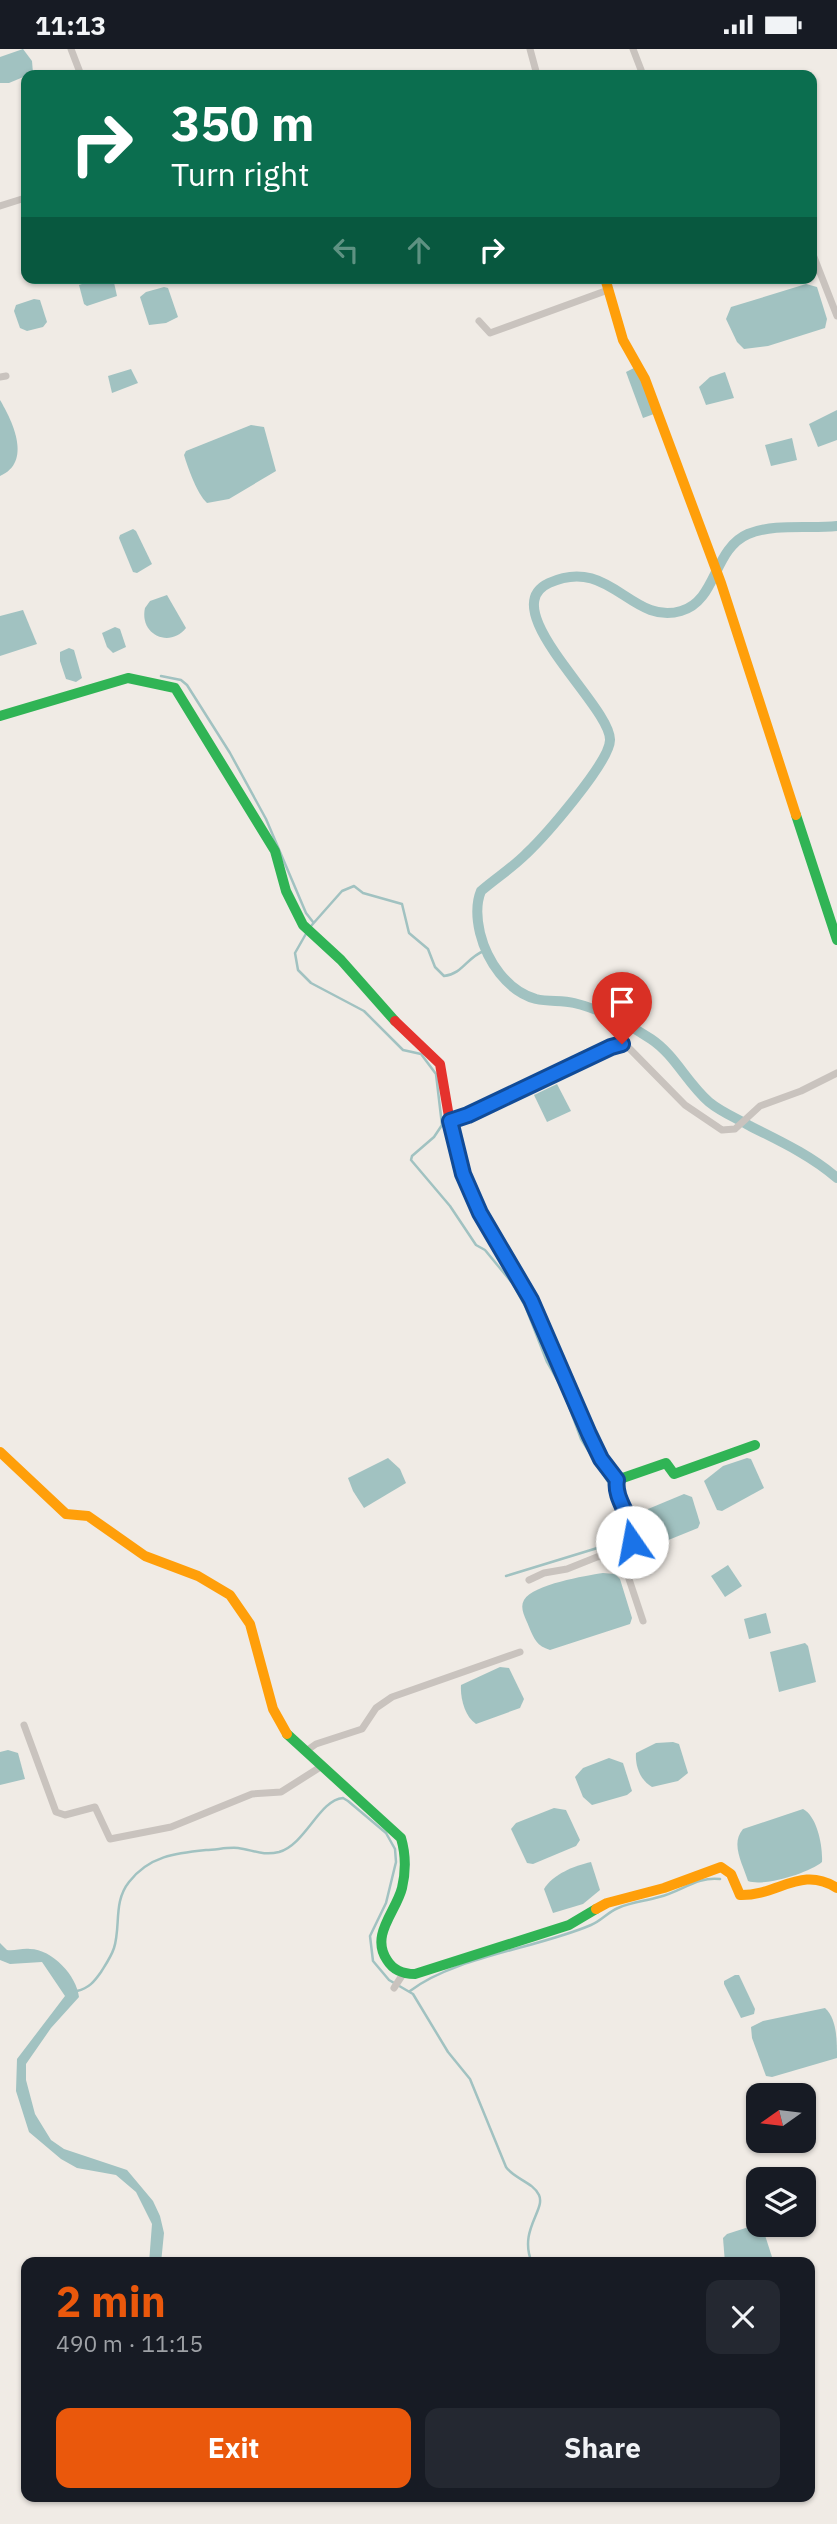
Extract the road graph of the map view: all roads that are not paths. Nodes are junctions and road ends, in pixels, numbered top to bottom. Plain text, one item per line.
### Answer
1 (71, 49) edge
2 (530, 49) edge
3 (633, 49) edge
4 (79, 70) edge
5 (536, 70) edge
6 (641, 70) edge
7 (21, 199) edge
8 (0, 205) edge
9 (817, 265) edge
10 (606, 284) edge
11 (608, 290) junction
12 (837, 316) edge
13 (479, 321) dead end
14 (0, 716) edge
15 (837, 940) edge
16 (837, 1073) edge
17 (450, 1121) junction
18 (755, 1445) dead end
19 (0, 1452) edge
20 (617, 1480) junction
21 (620, 1552) junction
22 (529, 1580) dead end
23 (643, 1621) dead end
24 (520, 1652) dead end
25 (24, 1725) dead end
26 (306, 1751) junction
27 (322, 1766) junction
28 (837, 1888) edge
29 (402, 1977) junction
30 (394, 1988) dead end

1 - 4 street
2 - 5 street
3 - 6 street
7 - 8 street
9 - 12 street
10 - 11 street
11 - 13 street
11 - 15 street
14 - 17 street
16 - 17 street
17 - 20 street
18 - 20 street
19 - 26 street
20 - 21 street
21 - 22 street
21 - 23 street
24 - 26 street
25 - 27 street
26 - 27 street
27 - 29 street
28 - 29 street
29 - 30 street

